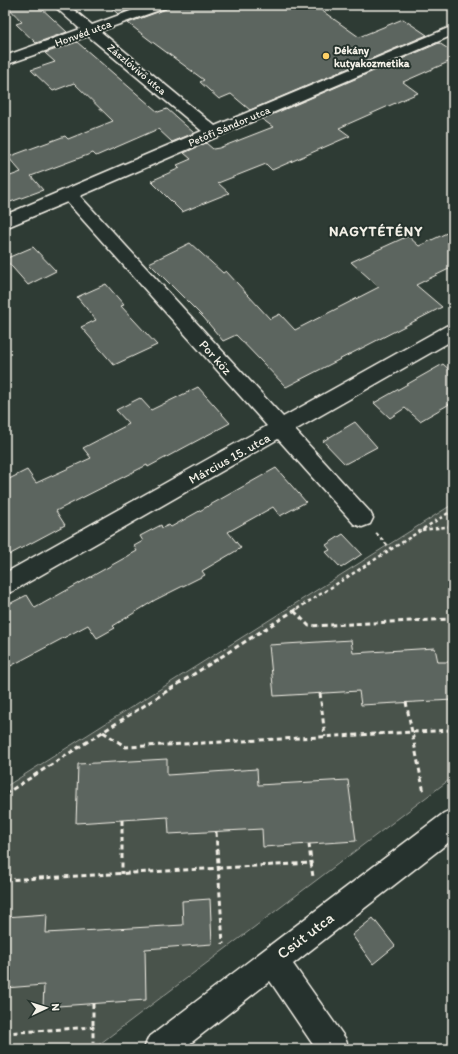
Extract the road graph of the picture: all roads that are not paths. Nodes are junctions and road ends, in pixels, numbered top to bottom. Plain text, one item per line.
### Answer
1 (60, 5) edge
2 (160, 5) edge
3 (92, 30) junction
4 (451, 34) edge
5 (5, 61) edge
6 (214, 133) junction
7 (70, 195) junction
8 (5, 222) edge
9 (453, 331) edge
10 (280, 429) junction
11 (362, 518) dead end
12 (5, 584) edge
13 (453, 822) edge
14 (273, 960) junction
15 (159, 1049) edge
16 (334, 1049) edge

1 - 3 street, Zászlóvivő utca
2 - 3 street, Honvéd utca
3 - 5 street, Honvéd utca
3 - 6 street, Zászlóvivő utca
4 - 6 street, Petőfi Sándor utca
6 - 7 street, Petőfi Sándor utca
7 - 8 street, Petőfi Sándor utca
7 - 10 street, Por köz
9 - 10 street, Március 15. utca
10 - 11 street, Por köz
10 - 12 street, Március 15. utca
13 - 14 street, Csút utca
14 - 15 street, Csút utca
14 - 16 street

